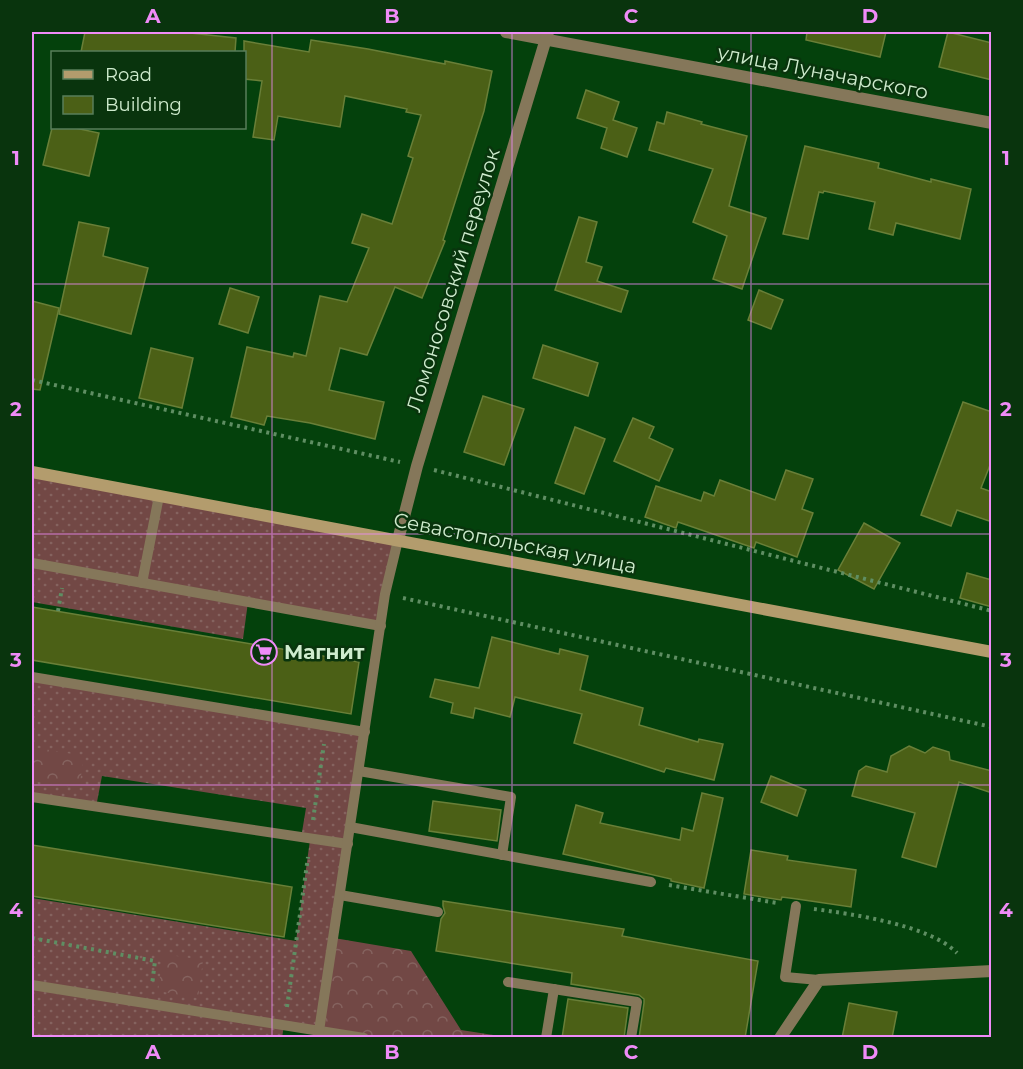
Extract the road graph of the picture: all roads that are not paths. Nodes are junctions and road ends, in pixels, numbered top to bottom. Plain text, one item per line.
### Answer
1 (506, 32) edge
2 (547, 35) edge
3 (992, 123) edge
4 (32, 472) edge
5 (159, 496) junction
6 (398, 540) junction
7 (32, 563) edge
8 (142, 583) junction
9 (381, 626) junction
10 (992, 652) edge
11 (32, 677) edge
12 (365, 732) junction
13 (359, 771) junction
14 (32, 797) edge
15 (350, 827) junction
16 (348, 844) junction
17 (502, 855) junction
18 (651, 882) road end
19 (340, 896) junction
20 (795, 906) road end
21 (438, 912) dead end
22 (992, 971) edge
23 (819, 980) junction
24 (508, 982) dead end
25 (32, 985) edge
26 (554, 989) junction
27 (319, 1030) junction
28 (364, 1038) edge
29 (546, 1038) edge
30 (631, 1038) edge
31 (780, 1038) edge

1 - 2 street, улица Луначарского
2 - 3 street, улица Луначарского
2 - 6 street, Ломоносовский переулок
4 - 5 main road, Севастопольская улица
5 - 6 main road, Севастопольская улица
5 - 8 lane
6 - 9 lane
6 - 10 main road, Севастопольская улица
7 - 8 lane
8 - 9 lane
9 - 12 lane
11 - 12 lane
12 - 13 lane
13 - 15 lane
13 - 17 lane
14 - 16 lane
15 - 16 lane
15 - 17 lane
16 - 19 lane
17 - 18 lane
19 - 21 lane
19 - 27 lane
20 - 23 lane
22 - 23 street
23 - 31 street
24 - 26 lane
25 - 27 lane
26 - 29 lane
26 - 30 lane
27 - 28 lane

